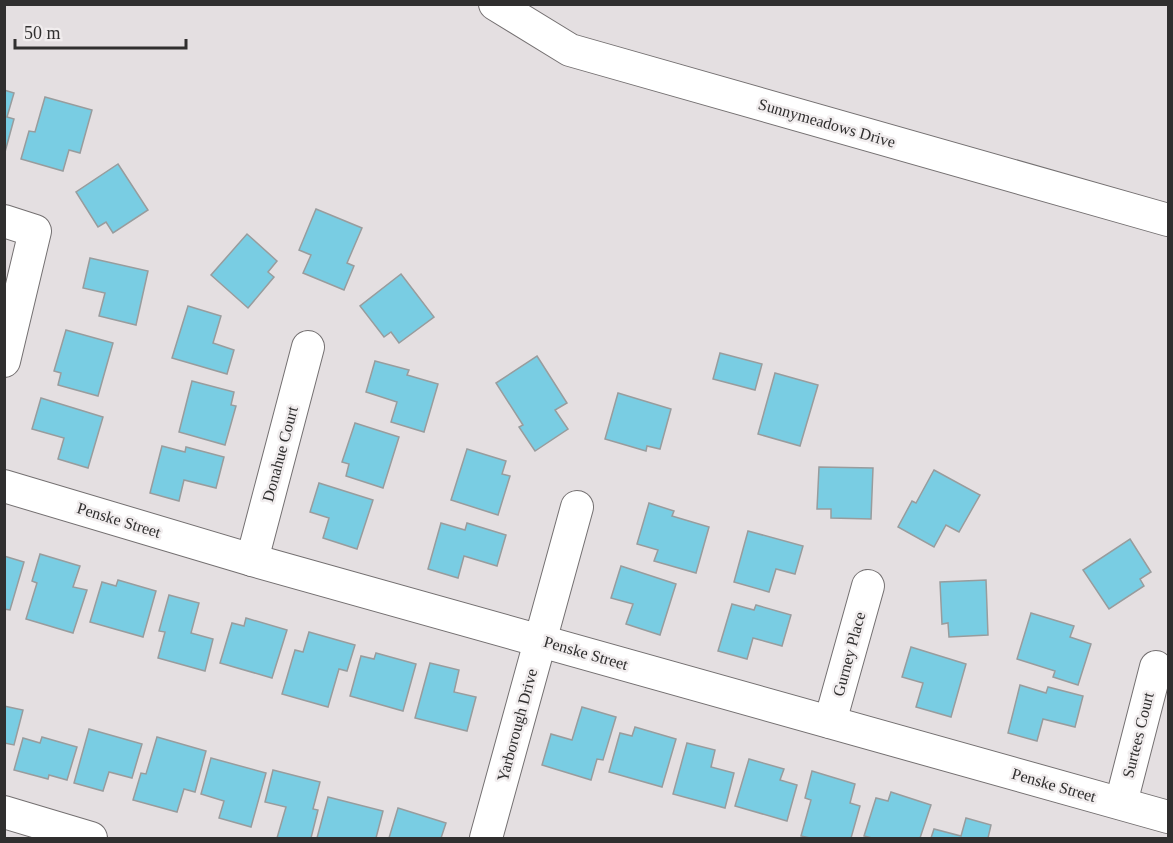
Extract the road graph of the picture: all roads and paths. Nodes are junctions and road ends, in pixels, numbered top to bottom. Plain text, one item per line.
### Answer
1 (495, 4) edge
2 (1168, 220) edge
3 (4, 221) edge
4 (308, 347) dead end
5 (4, 361) edge
6 (4, 486) edge
7 (577, 507) dead end
8 (252, 560) junction
9 (868, 586) dead end
10 (541, 641) junction
11 (1156, 667) dead end
12 (831, 722) junction
13 (1121, 803) junction
14 (4, 812) edge
15 (1168, 817) edge
16 (91, 838) edge
17 (486, 838) edge

1 - 2 street, Sunnymeadows Drive
3 - 5 street
4 - 8 street, Donahue Court
6 - 8 street, Penske Street
7 - 10 street, Yarborough Drive
8 - 10 street, Penske Street
9 - 12 street, Gurney Place
10 - 12 street, Penske Street
10 - 17 street, Yarborough Drive
11 - 13 street, Surtees Court
12 - 13 street, Penske Street
13 - 15 street, Penske Street
14 - 16 street

